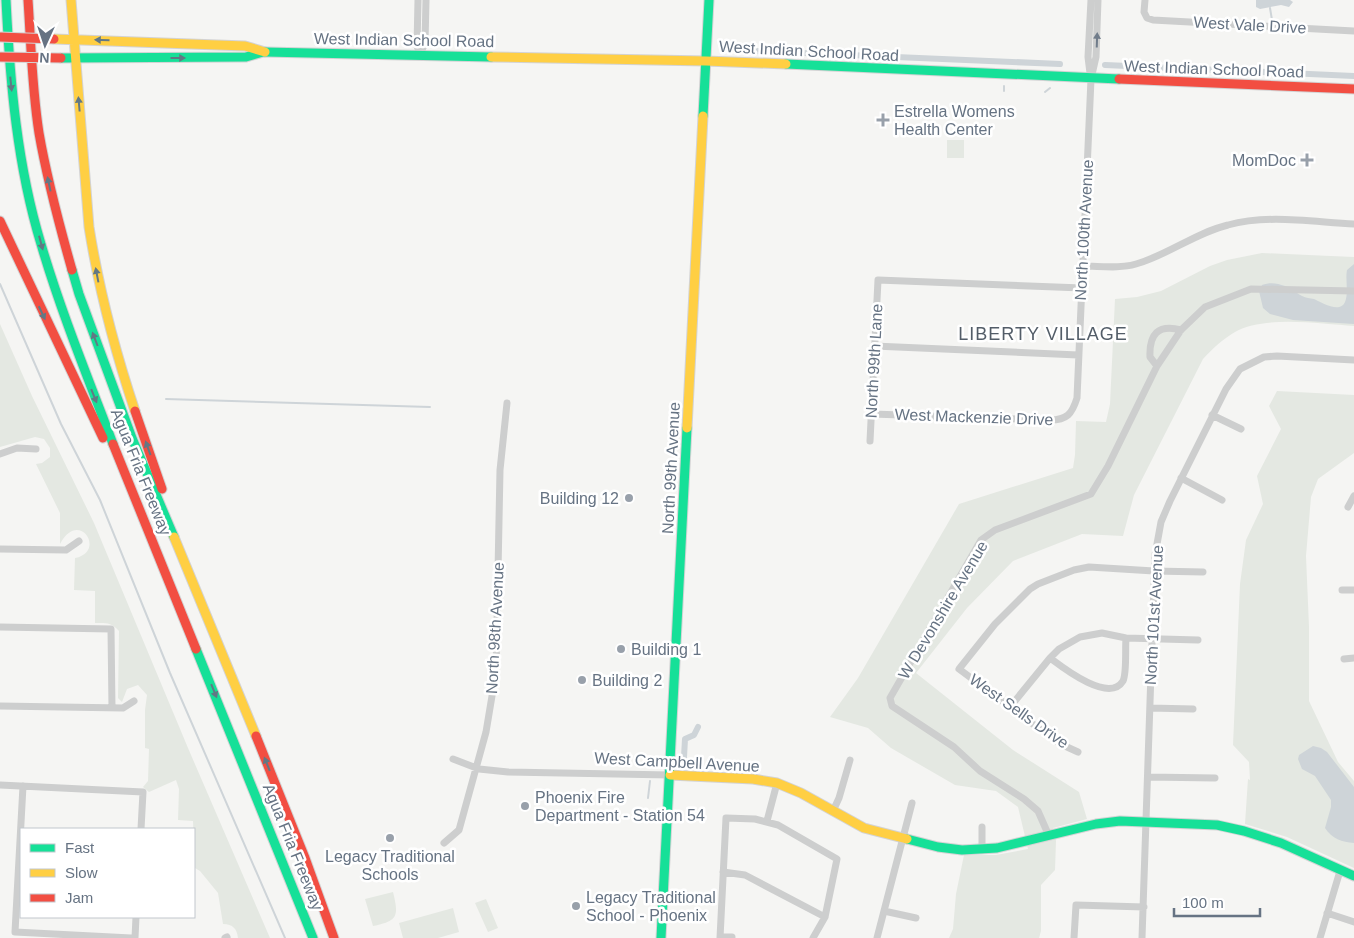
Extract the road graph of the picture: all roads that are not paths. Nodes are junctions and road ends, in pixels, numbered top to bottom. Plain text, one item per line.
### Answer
1 (6, 0) edge
2 (28, 0) edge
3 (71, 0) edge
4 (418, 0) edge
5 (426, 0) edge
6 (709, 0) edge
7 (1091, 0) edge
8 (1098, 0) edge
9 (1145, 0) edge
10 (1354, 30) edge
11 (0, 37) edge
12 (74, 39) junction
13 (263, 52) junction
14 (420, 55) junction
15 (0, 57) edge
16 (75, 58) junction
17 (706, 61) junction
18 (1091, 79) junction
19 (1354, 89) edge
20 (0, 221) edge
21 (1354, 224) edge
22 (1083, 266) junction
23 (1082, 288) junction
24 (1354, 291) edge
25 (1181, 330) junction
26 (874, 346) junction
27 (1078, 355) junction
28 (1354, 360) edge
29 (1157, 366) junction
30 (506, 403) dead end
31 (1073, 410) joint
32 (872, 414) junction
33 (1212, 415) junction
34 (1240, 429) dead end
35 (870, 441) dead end
36 (36, 449) dead end
37 (0, 454) edge
38 (1181, 478) junction
39 (1354, 496) edge
40 (1222, 500) dead end
41 (1348, 507) dead end
42 (79, 541) dead end
43 (0, 548) edge
44 (1154, 571) junction
45 (1203, 572) dead end
46 (1342, 590) dead end
47 (1354, 590) edge
48 (0, 627) edge
49 (1126, 638) junction
50 (1152, 639) junction
51 (1198, 640) dead end
52 (218, 642) junction
53 (195, 646) junction
54 (1050, 658) junction
55 (1354, 658) edge
56 (1344, 659) dead end
57 (134, 701) dead end
58 (0, 706) edge
59 (1010, 707) junction
60 (112, 708) junction
61 (1150, 708) junction
62 (1193, 709) dead end
63 (1078, 752) dead end
64 (454, 759) dead end
65 (850, 760) dead end
66 (476, 768) junction
67 (670, 775) junction
68 (1148, 777) junction
69 (1215, 778) dead end
70 (777, 783) junction
71 (0, 785) edge
72 (23, 786) junction
73 (912, 803) dead end
74 (833, 811) junction
75 (767, 822) junction
76 (1146, 822) junction
77 (982, 827) dead end
78 (21, 828) edge
79 (141, 828) edge
80 (1049, 836) junction
81 (903, 838) junction
82 (444, 843) dead end
83 (982, 850) junction
84 (305, 858) junction
85 (20, 861) edge
86 (283, 861) junction
87 (1340, 871) junction
88 (723, 872) junction
89 (1354, 876) edge
90 (1144, 907) junction
91 (884, 911) junction
92 (1327, 913) junction
93 (825, 917) junction
94 (136, 918) edge
95 (916, 918) dead end
96 (1354, 922) edge
97 (48, 936) edge
98 (720, 937) edge
99 (732, 937) edge
100 (130, 938) edge
101 (135, 938) edge
102 (305, 938) edge
103 (313, 938) edge
104 (334, 938) edge
105 (342, 938) edge
106 (661, 938) edge
107 (813, 938) edge
108 (877, 938) edge
109 (1074, 938) edge
110 (1142, 938) edge
111 (1320, 938) edge

1 -> 53 main road, Agua Fria Freeway
52 -> 2 main road, Agua Fria Freeway
3 - 12 main road
4 - 14 street
5 - 14 street
6 - 17 main road, North 99th Avenue
7 - 18 street
18 -> 8 street
9 - 10 street, West Vale Drive
11 - 12 main road, West Indian School Road, bridge
13 -> 12 main road, West Indian School Road
12 - 16 main road
13 - 14 main road, West Indian School Road
16 -> 13 main road, West Indian School Road
14 - 17 main road, West Indian School Road
15 - 16 main road, West Indian School Road, bridge
52 -> 16 main road
17 - 18 main road, West Indian School Road
17 - 67 main road, North 99th Avenue
18 - 19 main road, West Indian School Road
18 - 22 street, North 100th Avenue
20 -> 53 main road
21 - 22 street
22 - 23 street, North 100th Avenue
23 - 26 street, North 99th Lane
23 - 27 street, North 100th Avenue
24 - 25 street, W Devonshire Avenue
25 - 29 street, W Devonshire Avenue
25 - 29 street
26 - 27 street
26 - 32 street, North 99th Lane
27 - 31 street, North 100th Avenue
28 - 33 street, North 101st Avenue
29 - 80 street, W Devonshire Avenue
30 - 66 street, North 98th Avenue
31 - 32 street, West Mackenzie Drive
32 - 35 street, North 99th Lane
33 - 34 street
33 - 38 street, North 101st Avenue
36 - 37 street
38 - 40 street
38 - 44 street, North 101st Avenue
39 - 41 street
42 - 43 street
44 - 45 street
44 - 50 street, North 101st Avenue
44 - 59 street, West Sells Drive
46 - 47 street
48 - 60 street
49 - 50 street
49 - 54 street
49 - 54 street
50 - 51 street
50 - 61 street, North 101st Avenue
84 -> 52 main road, Agua Fria Freeway
53 -> 86 main road, Agua Fria Freeway
54 - 59 street
55 - 56 street
57 - 60 street
58 - 60 street
59 - 63 street, West Sells Drive
61 - 62 street
61 - 68 street, North 101st Avenue
64 - 66 street, West Campbell Avenue
65 - 74 street
66 - 67 street, West Campbell Avenue
66 - 82 street, North 98th Avenue
67 - 70 main road, West Campbell Avenue
67 - 106 main road, North 99th Avenue
68 - 69 street
68 - 76 street, North 101st Avenue
70 - 74 main road, West Campbell Avenue
70 - 75 street
71 - 72 street
72 - 78 street
72 - 79 street
73 - 81 street
74 - 81 main road, West Campbell Avenue
75 - 88 street
75 - 93 street
76 - 80 main road, West Campbell Avenue
76 - 87 main road, West Campbell Avenue
76 - 90 street, North 101st Avenue
77 - 83 street
80 - 83 main road, West Campbell Avenue
81 - 83 main road, West Campbell Avenue
81 - 91 street
84 - 104 main road, Agua Fria Freeway
84 - 105 main road
85 - 97 street
86 - 102 main road
86 - 103 main road, Agua Fria Freeway
87 - 89 main road, West Campbell Avenue
87 - 92 street
88 - 93 street
88 - 98 street
90 - 109 street
90 - 110 street, North 101st Avenue
91 - 95 street
91 - 108 street
92 - 96 street
92 - 111 street
93 - 107 street
94 - 101 street
97 - 100 street
98 - 99 street

